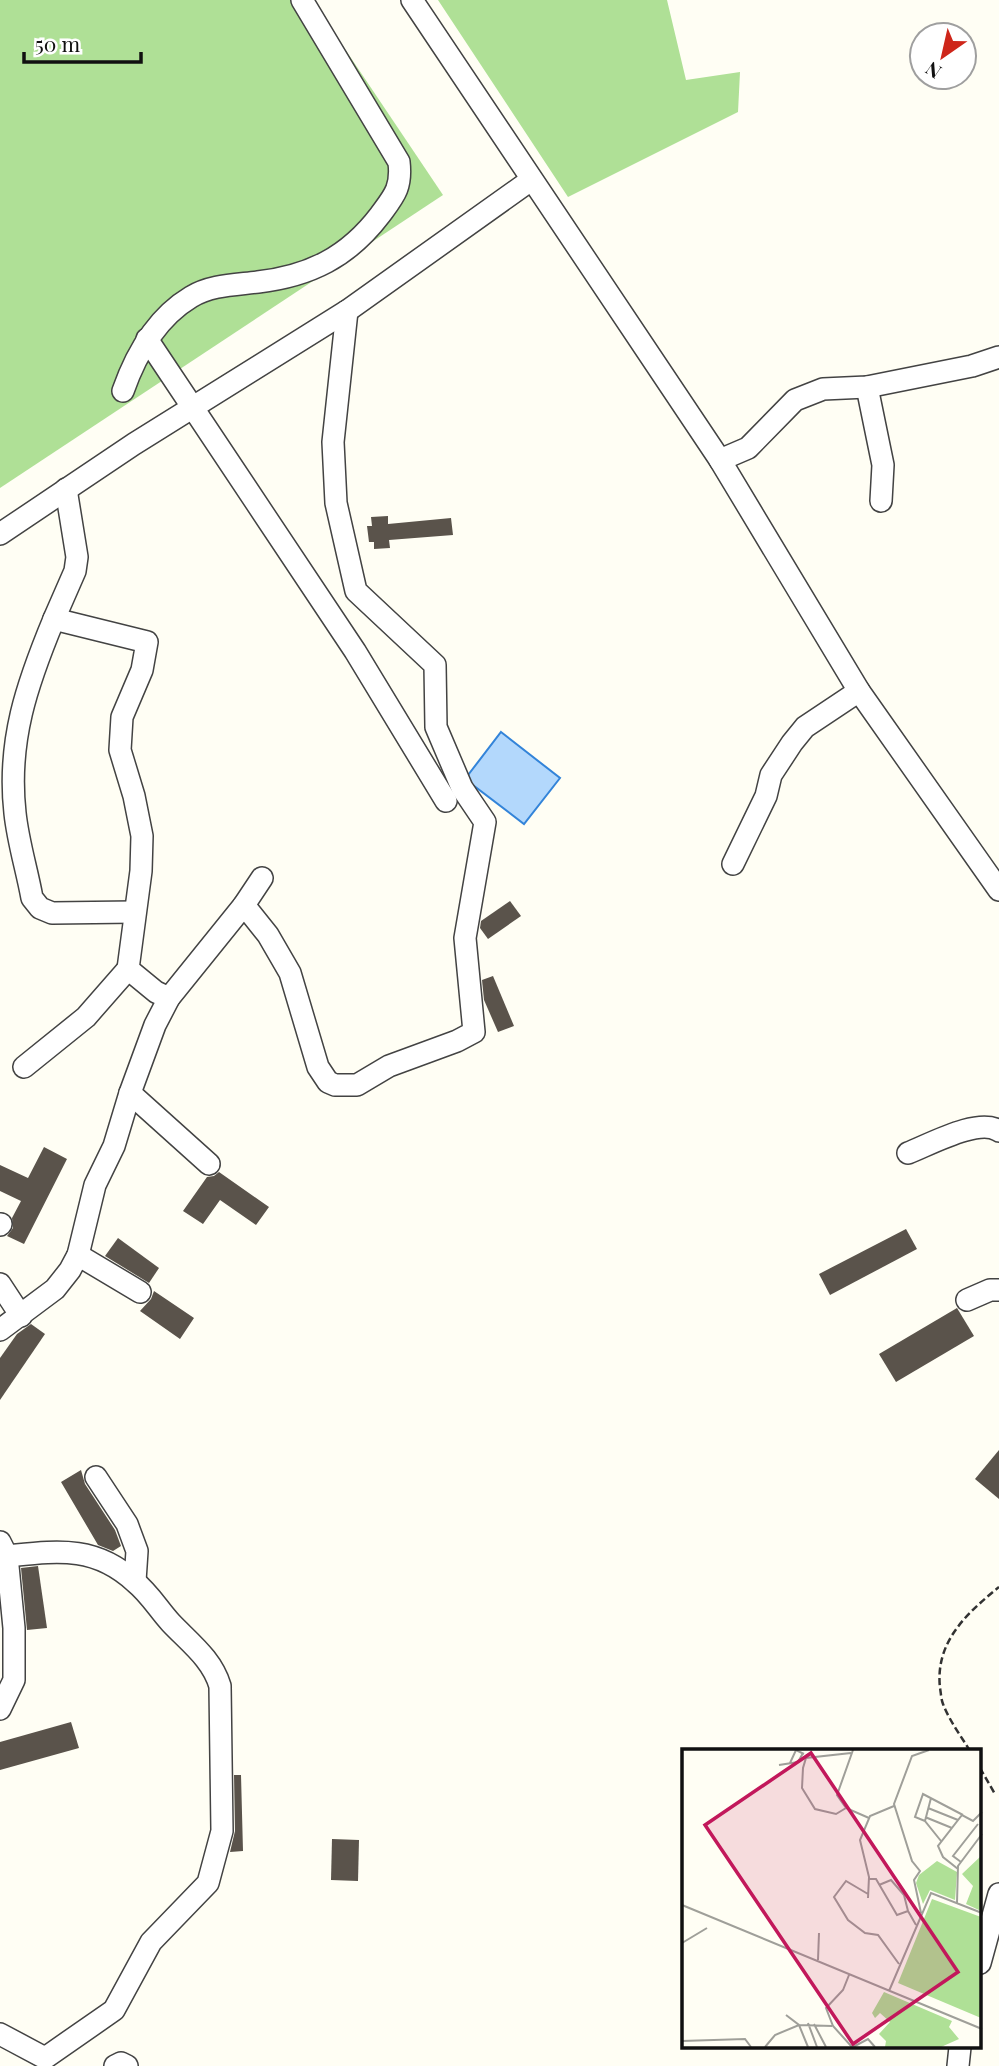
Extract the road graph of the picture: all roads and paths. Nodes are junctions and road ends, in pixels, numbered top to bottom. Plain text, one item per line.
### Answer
1 (302, 0) edge
2 (412, 0) edge
3 (531, 180) junction
4 (347, 311) junction
5 (147, 339) junction
6 (999, 357) edge
7 (867, 387) junction
8 (123, 391) dead end
9 (192, 407) junction
10 (720, 460) junction
11 (66, 489) junction
12 (881, 501) dead end
13 (0, 534) edge
14 (54, 619) junction
15 (859, 691) junction
16 (446, 801) dead end
17 (733, 863) dead end
18 (262, 878) dead end
19 (999, 890) edge
20 (244, 905) junction
21 (135, 912) junction
22 (128, 969) junction
23 (169, 998) junction
24 (24, 1067) dead end
25 (130, 1093) junction
26 (999, 1131) edge
27 (908, 1153) dead end
28 (209, 1164) dead end
29 (78, 1255) junction
30 (0, 1284) edge
31 (999, 1290) edge
32 (140, 1292) dead end
33 (967, 1300) dead end
34 (21, 1316) junction
35 (0, 1330) edge
36 (96, 1477) dead end
37 (4, 1549) edge
38 (135, 1581) junction
39 (999, 1587) edge
40 (0, 1709) edge
41 (969, 1749) edge
42 (982, 1771) edge
43 (995, 1794) dead end
44 (999, 1894) edge
45 (982, 1956) edge
46 (0, 2034) edge
47 (960, 2048) edge
48 (115, 2066) edge
49 (127, 2066) edge
50 (958, 2066) edge

1 - 5 street
2 - 3 street
3 - 4 street
3 - 10 street
4 - 9 street
4 - 20 street
5 - 8 street
5 - 9 street
6 - 7 street
7 - 10 street
7 - 12 street
9 - 11 street
9 - 16 street
10 - 15 street
11 - 13 street
11 - 14 street
14 - 21 street
14 - 21 street
15 - 17 street
15 - 19 street
18 - 20 street
20 - 23 street
21 - 22 street
22 - 23 street
22 - 24 street
23 - 25 street
25 - 28 street
25 - 29 street
26 - 27 street
29 - 32 street
29 - 34 street
30 - 34 street
31 - 33 street
34 - 35 street
36 - 38 street
37 - 38 street
37 - 40 street
38 - 46 street
39 - 41 path
42 - 43 path
44 - 45 street
47 - 50 street
48 - 49 street

